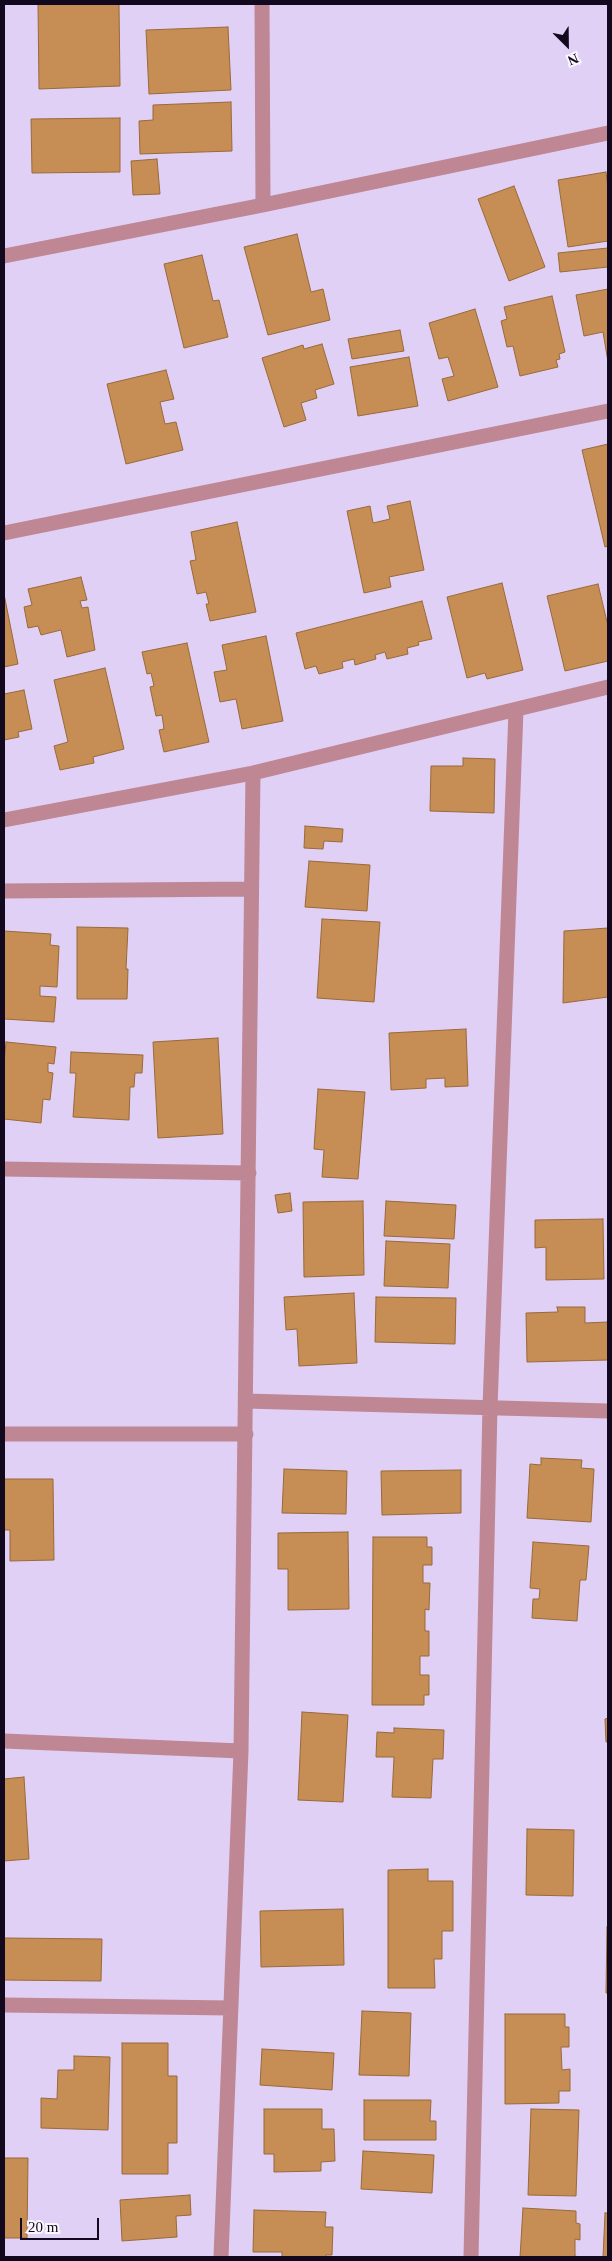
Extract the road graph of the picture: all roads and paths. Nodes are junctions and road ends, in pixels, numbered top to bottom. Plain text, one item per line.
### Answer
1 (262, 4) edge
2 (608, 133) edge
3 (263, 205) junction
4 (4, 256) edge
5 (608, 411) edge
6 (4, 533) edge
7 (608, 687) edge
8 (516, 710) junction
9 (253, 773) junction
10 (4, 820) edge
11 (252, 888) junction
12 (4, 891) edge
13 (4, 1169) edge
14 (249, 1173) junction
15 (246, 1401) junction
16 (490, 1407) junction
17 (608, 1411) edge
18 (4, 1434) edge
19 (246, 1434) junction
20 (4, 1741) edge
21 (241, 1751) junction
22 (4, 2005) edge
23 (231, 2008) junction
24 (221, 2257) edge
25 (471, 2257) edge

1 - 3 street
2 - 3 street
3 - 4 street
5 - 6 street
7 - 8 street
8 - 9 street
8 - 16 street
9 - 10 street
9 - 11 street
11 - 12 street
11 - 14 street
13 - 14 street
14 - 15 street
15 - 16 street
15 - 19 street
16 - 17 street
16 - 25 street
18 - 19 street
19 - 21 street
20 - 21 street
21 - 23 street
22 - 23 street
23 - 24 street

